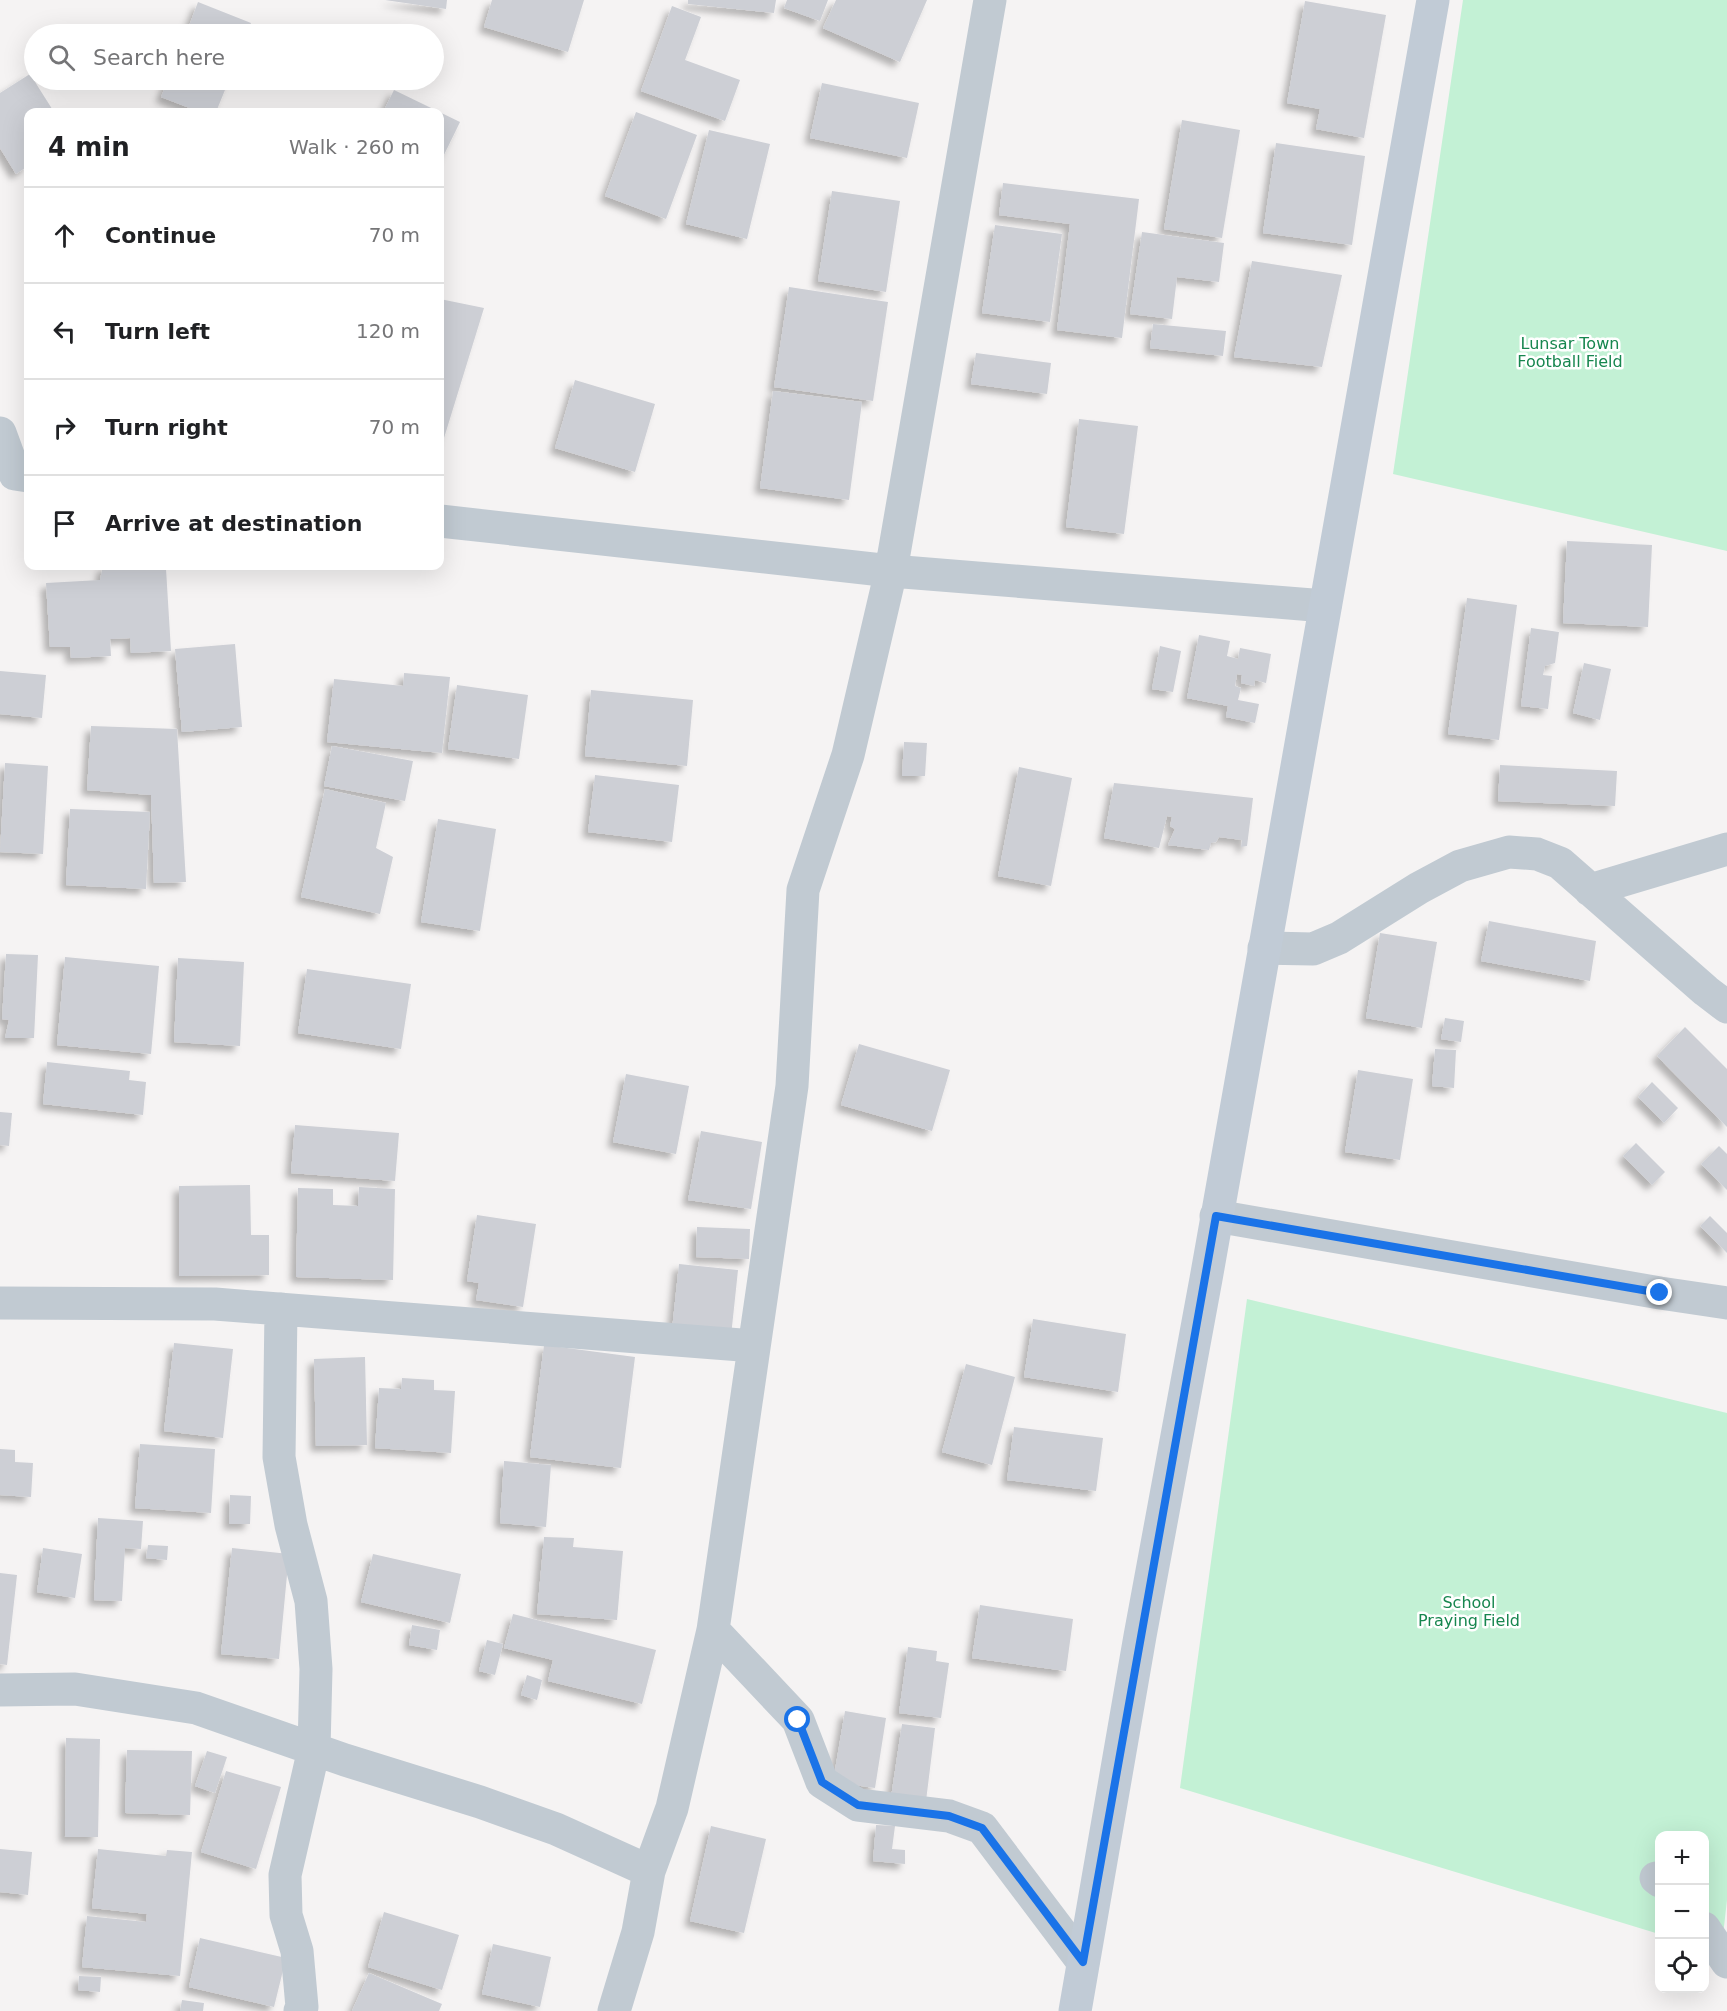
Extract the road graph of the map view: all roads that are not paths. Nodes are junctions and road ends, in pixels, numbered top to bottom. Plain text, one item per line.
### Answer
1 (990, 0) edge
2 (1433, 0) edge
3 (0, 433) edge
4 (15, 474) edge
5 (444, 521) edge
6 (891, 571) junction
7 (1325, 606) junction
8 (1727, 849) edge
9 (1590, 890) junction
10 (1264, 948) junction
11 (1727, 1007) edge
12 (1216, 1216) junction
13 (0, 1304) edge
14 (1727, 1304) edge
15 (281, 1309) junction
16 (754, 1346) junction
17 (713, 1630) junction
18 (0, 1690) edge
19 (315, 1749) junction
20 (649, 1871) junction
21 (1709, 1935) edge
22 (1083, 1962) junction
23 (1727, 1962) edge
24 (300, 2011) edge
25 (614, 2011) edge
26 (1076, 2011) edge

1 - 6 street
2 - 7 street
3 - 4 street
5 - 6 street
6 - 7 street
6 - 16 street
7 - 10 street
8 - 9 street
9 - 10 street
9 - 11 street
10 - 12 street
12 - 14 street
12 - 22 street
13 - 15 street
15 - 16 street
15 - 19 street
16 - 17 street
17 - 20 street
17 - 22 street
18 - 19 street
19 - 20 street
19 - 24 street
20 - 25 street
21 - 23 street
22 - 26 street

